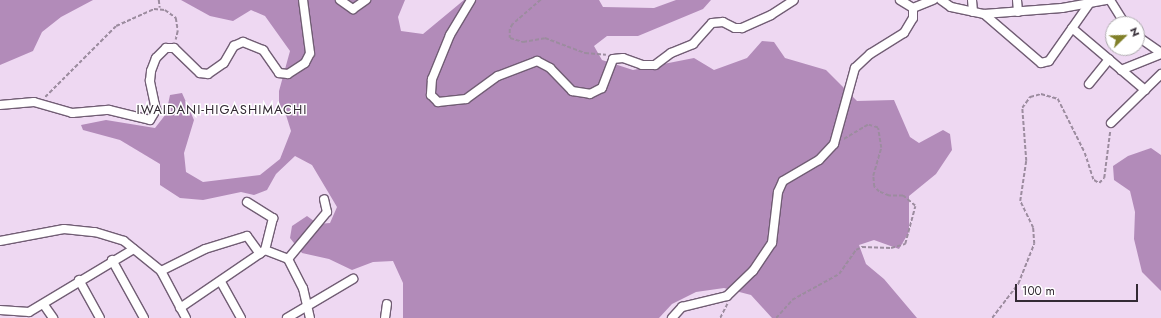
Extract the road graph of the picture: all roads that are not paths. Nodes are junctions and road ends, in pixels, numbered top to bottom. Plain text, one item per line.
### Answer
1 (303, 0) edge
2 (340, 0) edge
3 (366, 0) edge
4 (471, 0) edge
5 (794, 0) edge
6 (900, 0) edge
7 (933, 0) edge
8 (941, 0) edge
9 (972, 0) edge
10 (1017, 0) edge
11 (1107, 0) edge
12 (1110, 0) edge
13 (1062, 4) edge
14 (1090, 4) junction
15 (913, 8) junction
16 (973, 12) junction
17 (1018, 12) junction
18 (984, 14) junction
19 (1120, 16) edge
20 (1072, 28) junction
21 (1145, 42) edge
22 (1161, 54) edge
23 (1109, 59) junction
24 (1121, 70) junction
25 (1161, 74) edge
26 (1088, 84) dead end
27 (1145, 90) junction
28 (0, 105) edge
29 (1111, 123) road end
30 (324, 199) dead end
31 (248, 202) dead end
32 (0, 241) edge
33 (134, 249) junction
34 (262, 252) junction
35 (288, 259) junction
36 (112, 260) junction
37 (161, 271) junction
38 (353, 279) dead end
39 (79, 280) junction
40 (221, 282) junction
41 (387, 304) dead end
42 (44, 305) junction
43 (306, 307) junction
44 (180, 308) junction
45 (0, 310) edge
46 (53, 318) edge
47 (100, 318) edge
48 (144, 318) edge
49 (186, 318) edge
50 (241, 318) edge
51 (287, 318) edge
52 (310, 318) edge
53 (385, 318) edge
54 (672, 318) edge

1 - 28 street
2 - 3 street
4 - 5 street
6 - 15 street
7 - 15 street
8 - 16 street
9 - 16 street
10 - 17 street
11 - 14 street
12 - 19 street
13 - 14 street
13 - 17 street
14 - 20 street
15 - 54 street
16 - 18 street
17 - 18 street
18 - 20 street
20 - 23 street
21 - 22 street
22 - 24 street
23 - 24 street
23 - 26 street
24 - 27 street
25 - 27 street
27 - 29 street
30 - 35 street
31 - 34 street
32 - 33 street
33 - 36 street
33 - 37 street
34 - 35 street
34 - 37 street
34 - 40 street
35 - 43 street
36 - 39 street
36 - 48 street
37 - 44 street
38 - 43 street
39 - 42 street
39 - 47 street
40 - 44 street
40 - 50 street
41 - 53 street
42 - 45 street
42 - 46 street
43 - 51 street
43 - 52 street
44 - 49 street

